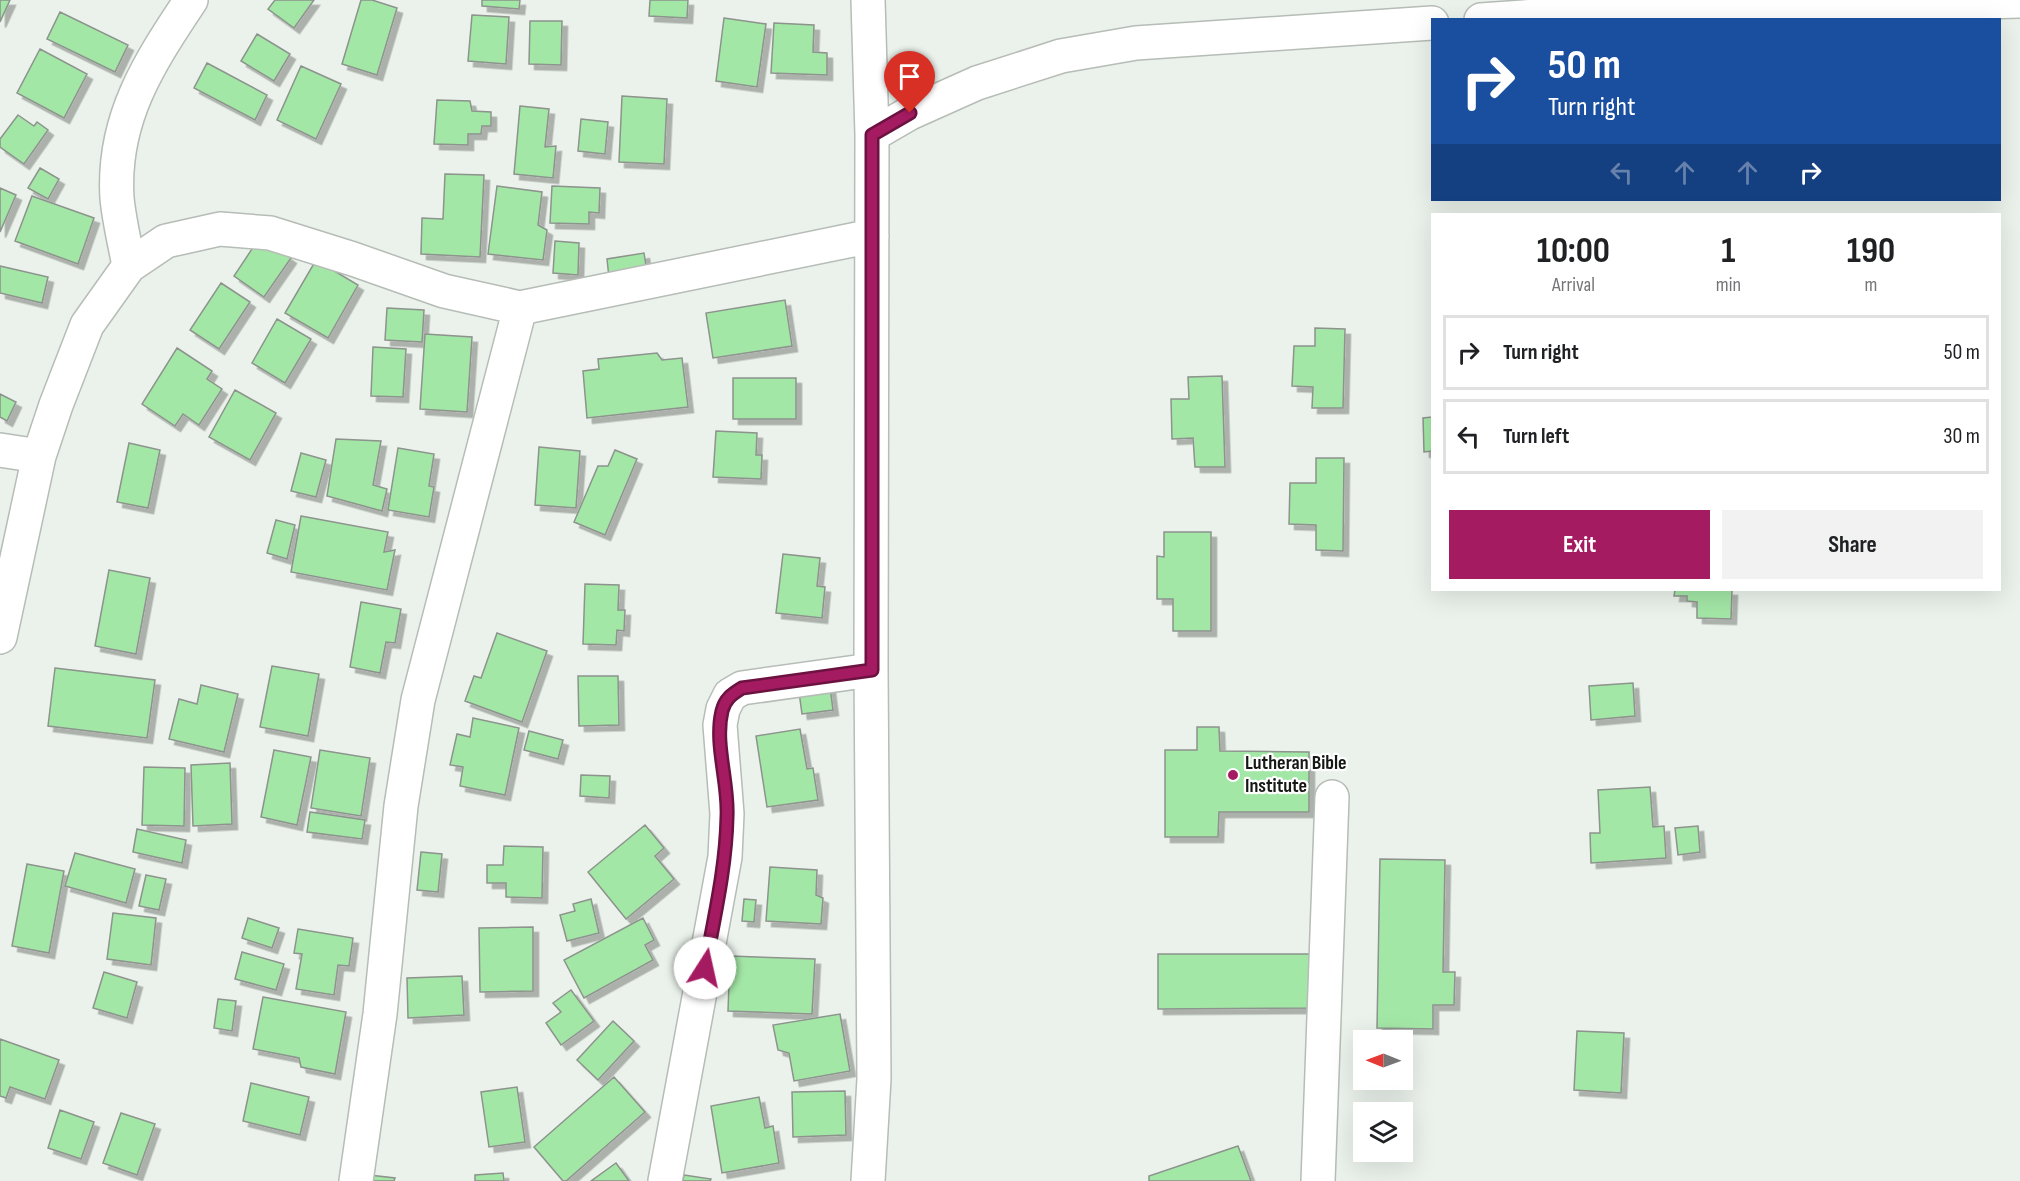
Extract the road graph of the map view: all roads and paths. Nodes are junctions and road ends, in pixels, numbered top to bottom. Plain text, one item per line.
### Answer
1 (191, 0) edge
2 (868, 0) edge
3 (2020, 1) edge
4 (1509, 18) edge
5 (1431, 23) edge
6 (872, 135) junction
7 (872, 236) junction
8 (129, 266) junction
9 (520, 308) junction
10 (0, 450) edge
11 (39, 456) junction
12 (0, 637) edge
13 (872, 670) junction
14 (1332, 797) dead end
15 (356, 1181) edge
16 (665, 1181) edge
17 (868, 1181) edge
18 (1318, 1181) edge

1 - 8 street
2 - 6 street
3 - 4 street
5 - 6 street
6 - 7 street
7 - 9 street
7 - 13 street
8 - 9 street
8 - 11 street
9 - 15 street
10 - 11 street
11 - 12 street
13 - 16 street
13 - 17 street
14 - 18 street

